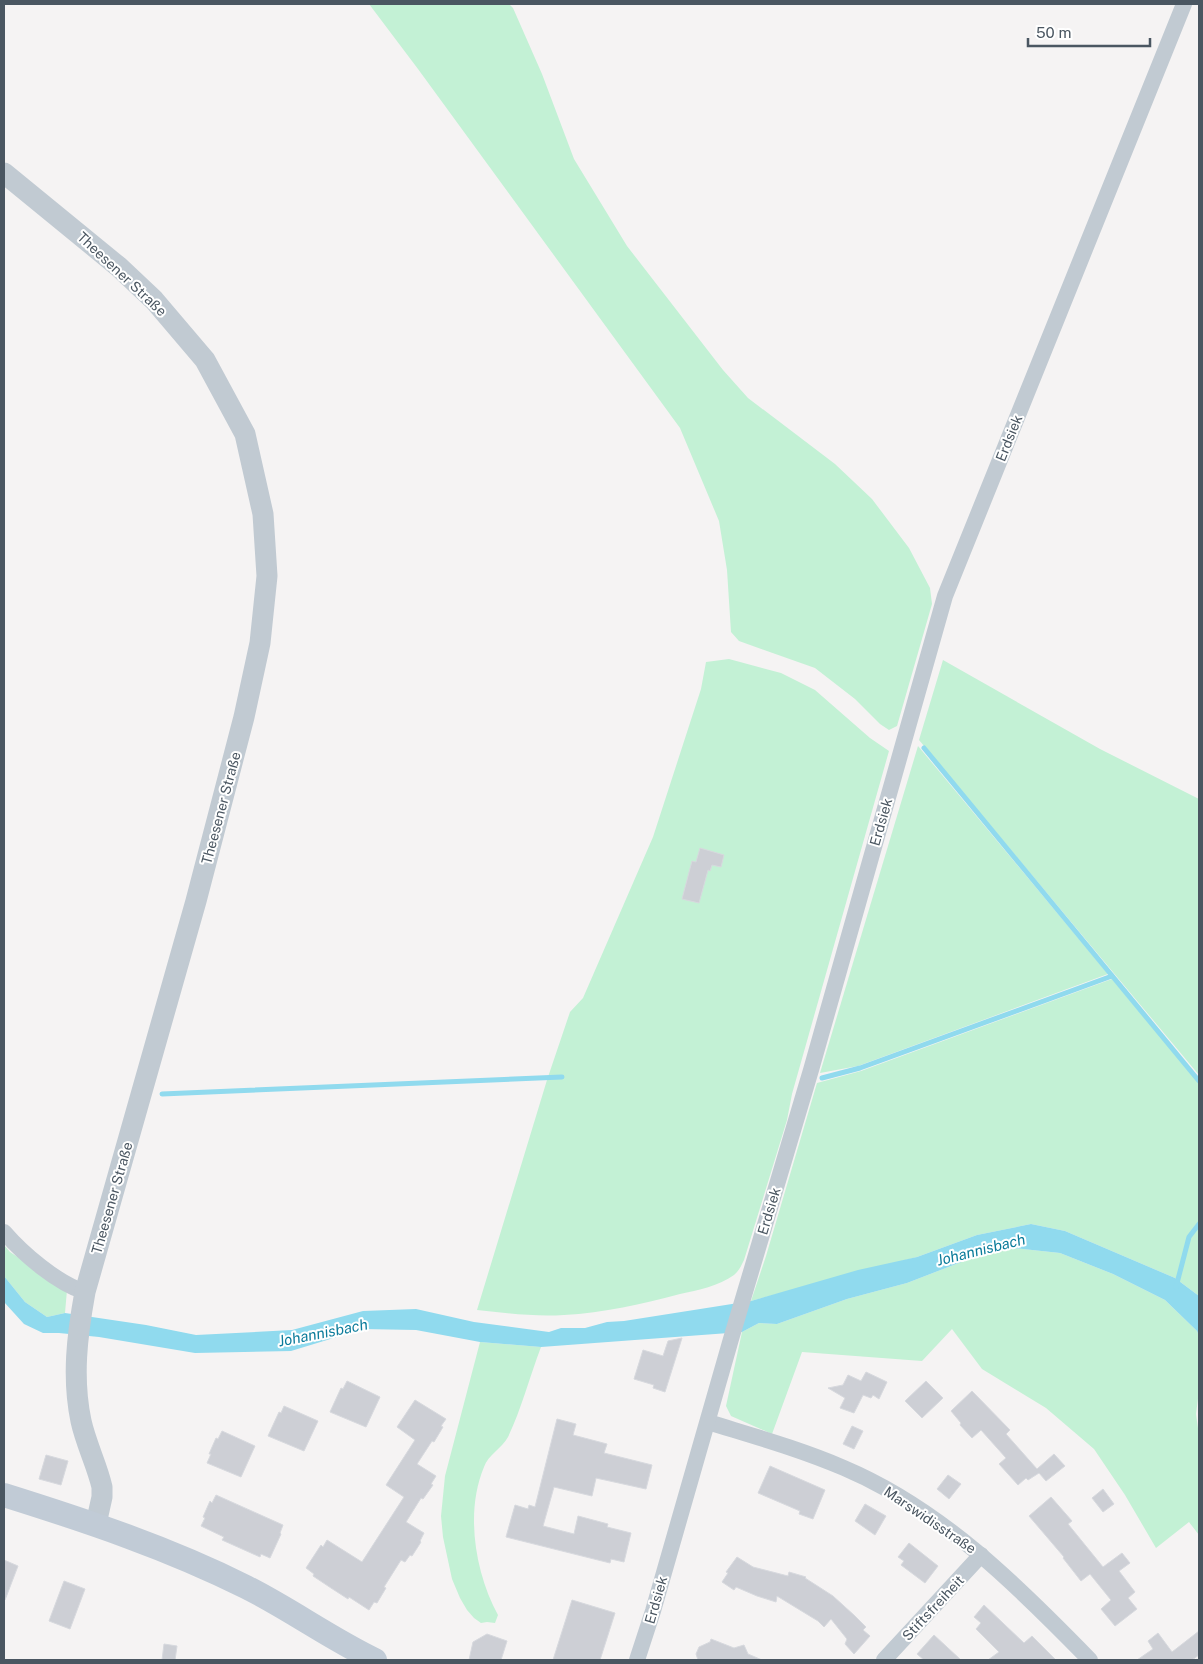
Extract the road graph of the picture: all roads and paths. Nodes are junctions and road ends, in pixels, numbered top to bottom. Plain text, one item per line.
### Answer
1 (1184, 4) edge
2 (4, 173) edge
3 (4, 1232) edge
4 (85, 1292) junction
5 (708, 1422) junction
6 (4, 1495) edge
7 (96, 1524) junction
8 (981, 1555) junction
9 (373, 1659) edge
10 (636, 1660) edge
11 (884, 1660) edge
12 (1090, 1660) edge

1 - 5 street, Erdsiek
2 - 4 street, Theesener Straße
3 - 4 street
4 - 7 street, Theesener Straße
5 - 8 street, Marswidisstraße
5 - 10 street, Erdsiek
6 - 7 main road
7 - 9 main road
8 - 11 street, Stiftsfreiheit
8 - 12 street, Marswidisstraße

